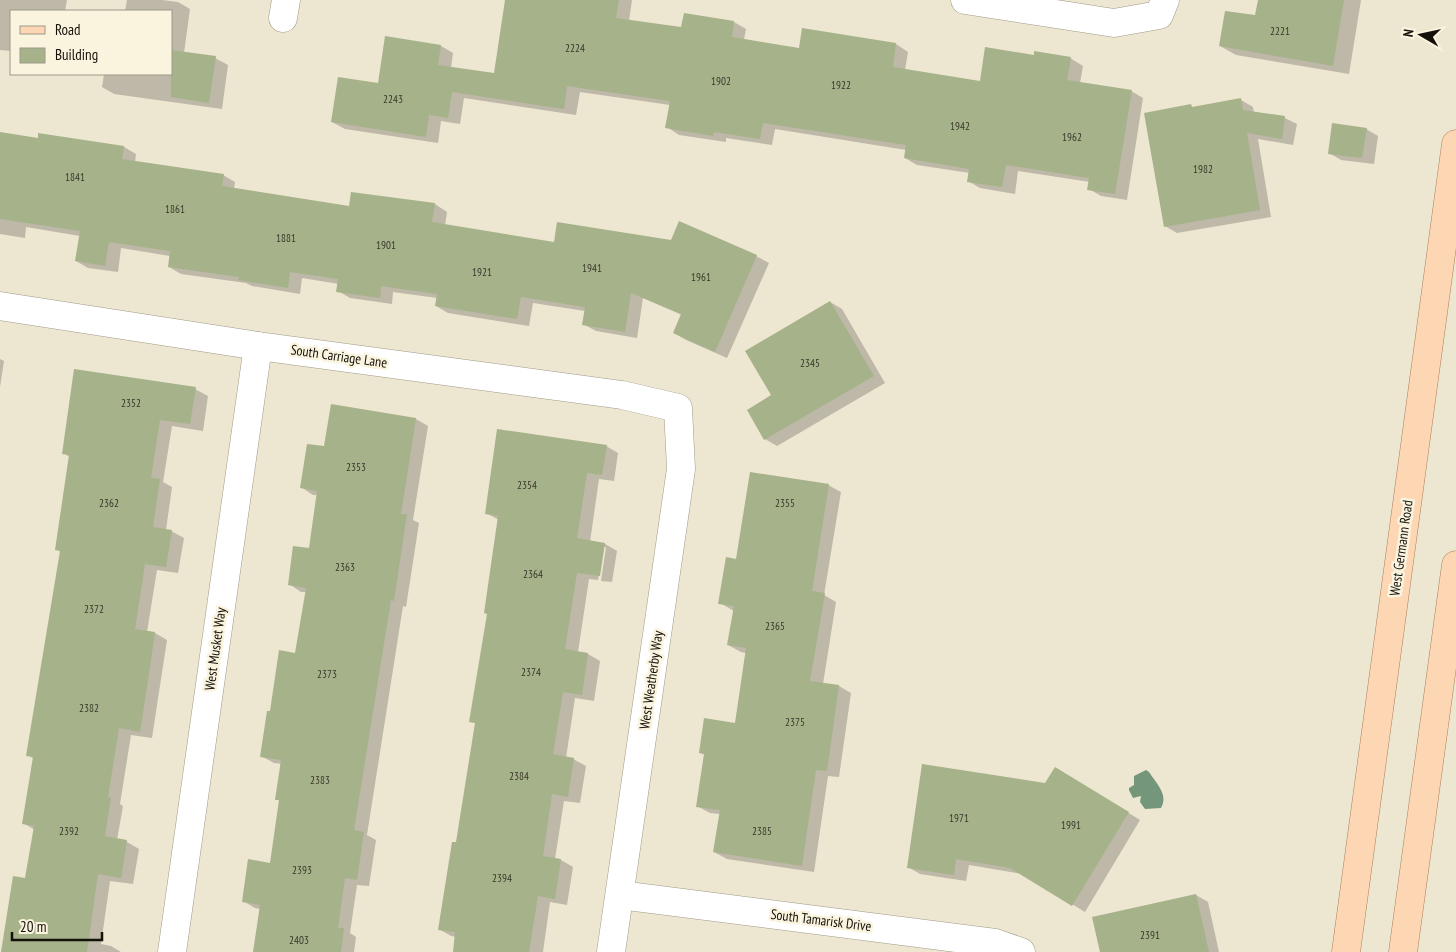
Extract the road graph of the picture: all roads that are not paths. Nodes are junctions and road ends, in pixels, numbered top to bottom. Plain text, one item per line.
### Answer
1 (965, 0) edge
2 (1162, 8) edge
3 (1456, 144) edge
4 (0, 306) edge
5 (258, 346) junction
6 (678, 408) joint
7 (1456, 564) edge
8 (620, 894) junction
9 (172, 952) edge
10 (611, 952) edge
11 (1021, 952) edge
12 (1346, 952) edge
13 (1404, 952) edge

1 - 2 street
3 - 12 main road, West Germann Road
4 - 5 street, South Carriage Lane
5 - 6 street, South Carriage Lane
5 - 9 street, West Musket Way
6 - 8 street, West Weatherby Way
7 - 13 main road
8 - 10 street, West Weatherby Way
8 - 11 street, South Tamarisk Drive

